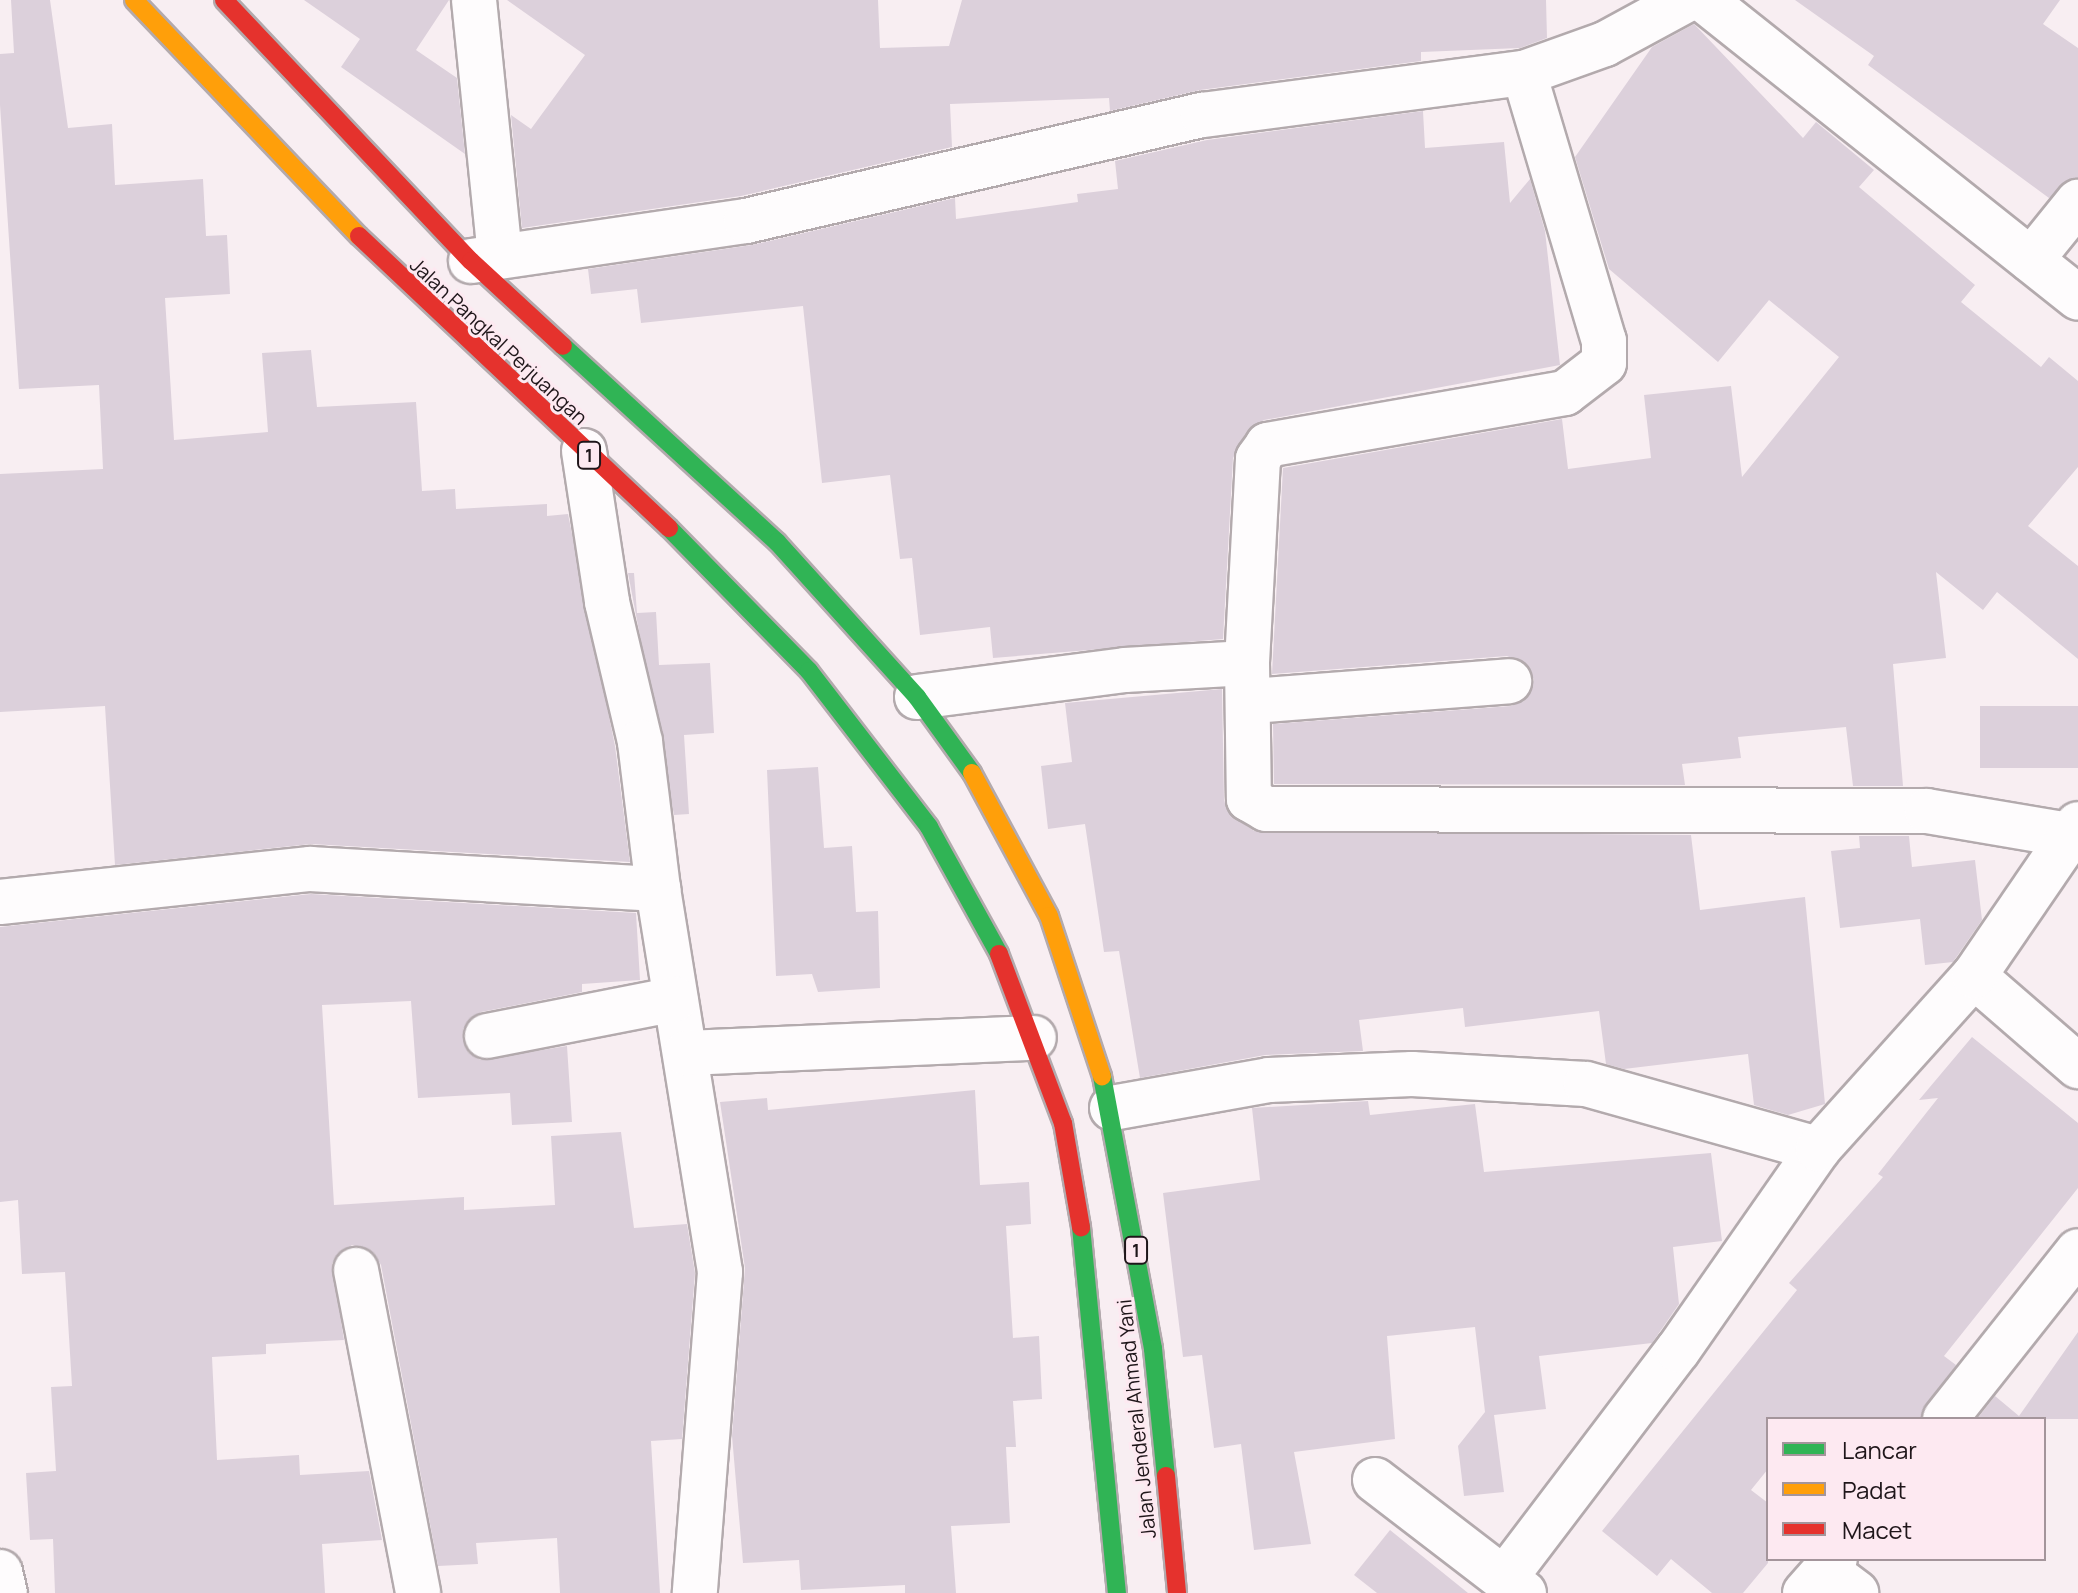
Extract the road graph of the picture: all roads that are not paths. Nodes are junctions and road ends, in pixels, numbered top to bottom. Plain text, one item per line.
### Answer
1 (134, 0) edge
2 (224, 0) edge
3 (474, 0) edge
4 (1686, 0) edge
5 (1704, 0) edge
6 (1524, 73) junction
7 (2078, 202) edge
8 (486, 258) junction
9 (2031, 260) junction
10 (2078, 298) edge
11 (584, 451) junction
12 (1509, 681) dead end
13 (1249, 682) junction
14 (917, 697) junction
15 (2074, 829) edge
16 (658, 889) junction
17 (0, 902) edge
18 (1049, 916) joint
19 (997, 948) joint
20 (1974, 976) junction
21 (675, 999) junction
22 (487, 1036) dead end
23 (1034, 1038) junction
24 (686, 1053) junction
25 (2078, 1066) edge
26 (1112, 1108) junction
27 (1818, 1149) junction
28 (2078, 1251) edge
29 (356, 1270) dead end
30 (1947, 1417) edge
31 (1375, 1480) dead end
32 (0, 1572) edge
33 (1514, 1586) edge
34 (5, 1593) edge
35 (418, 1593) edge
36 (695, 1593) edge
37 (1117, 1593) edge
38 (1177, 1593) edge

1 - 11 main road, Jalan Pangkal Perjuangan / 1
2 - 8 main road, Jalan Pangkal Perjuangan / 1
3 - 8 street
4 - 6 street
5 - 9 street
6 - 8 street
6 - 13 street
7 - 9 street
8 - 14 main road, Jalan Pangkal Perjuangan / 1
9 - 10 street
11 - 16 street
11 - 19 main road, Jalan Pangkal Perjuangan / 1
12 - 13 street
13 - 14 street
13 - 15 street
14 - 18 main road, Jalan Pangkal Perjuangan / 1
15 - 20 street
16 - 17 street
16 - 21 street
18 - 26 main road, Jalan Jenderal Ahmad Yani / 1
19 - 23 main road, Jalan Jenderal Ahmad Yani / 1
20 - 25 street
20 - 27 street
21 - 22 street
21 - 24 street
23 - 24 street
23 - 37 main road, Jalan Jenderal Ahmad Yani / 1
24 - 36 street
26 - 27 street
26 - 38 main road, Jalan Jenderal Ahmad Yani / 1
27 - 33 street
28 - 30 street
29 - 35 street
31 - 33 street
32 - 34 street

